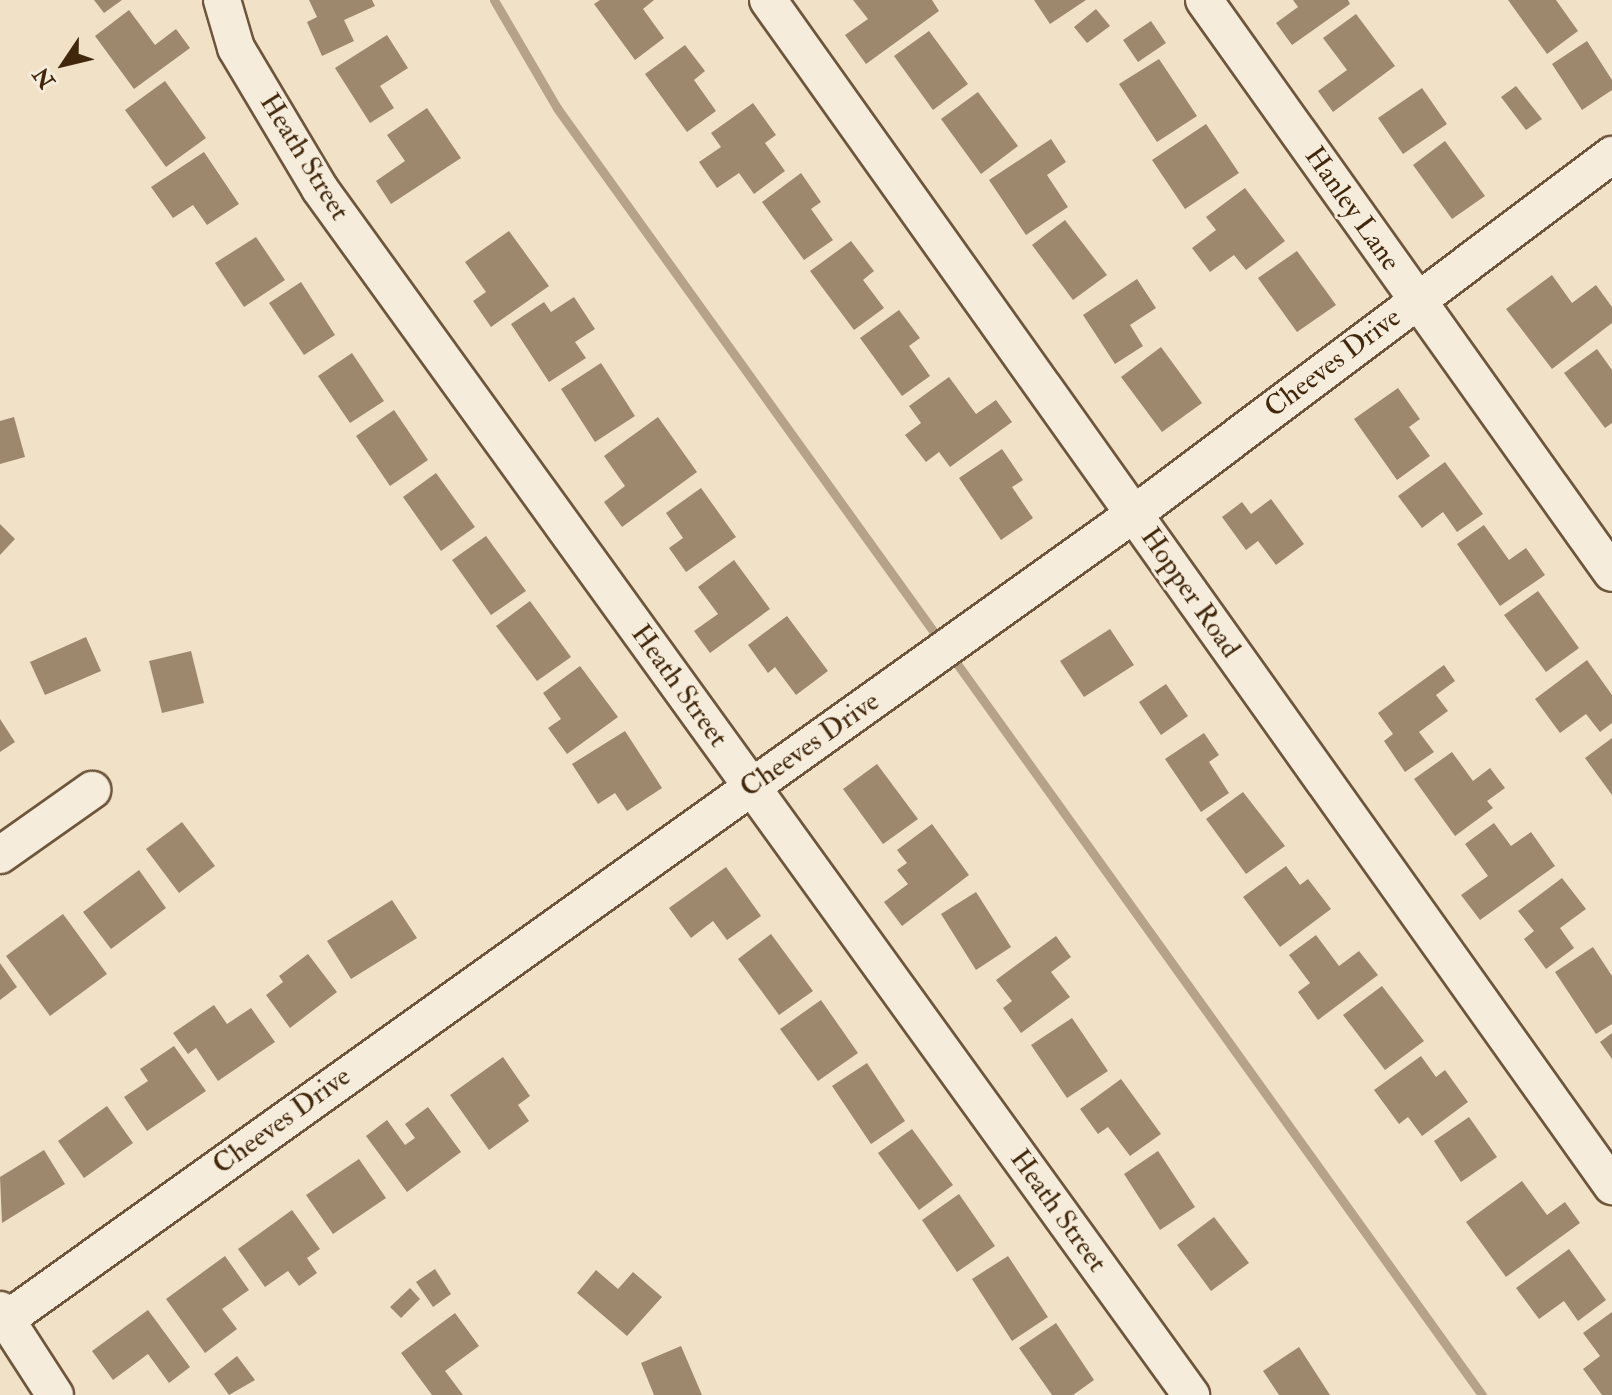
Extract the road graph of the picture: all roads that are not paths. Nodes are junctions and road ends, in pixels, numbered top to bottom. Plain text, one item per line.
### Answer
1 (222, 0) edge
2 (768, 0) edge
3 (1204, 0) edge
4 (1612, 155) edge
5 (1417, 300) junction
6 (1134, 514) junction
7 (1612, 573) edge
8 (752, 787) junction
9 (92, 790) dead end
10 (0, 855) edge
11 (1612, 1186) edge
12 (2, 1318) edge
13 (55, 1395) edge
14 (1191, 1395) edge

1 - 8 street, Heath Street
2 - 6 street, Hopper Road
3 - 5 street, Hanley Lane
4 - 5 street, Cheeves Drive
5 - 6 street, Cheeves Drive
5 - 7 street, Hanley Lane
6 - 8 street, Cheeves Drive
6 - 11 street, Hopper Road
8 - 12 street, Cheeves Drive
8 - 14 street, Heath Street
9 - 10 street
12 - 13 street

